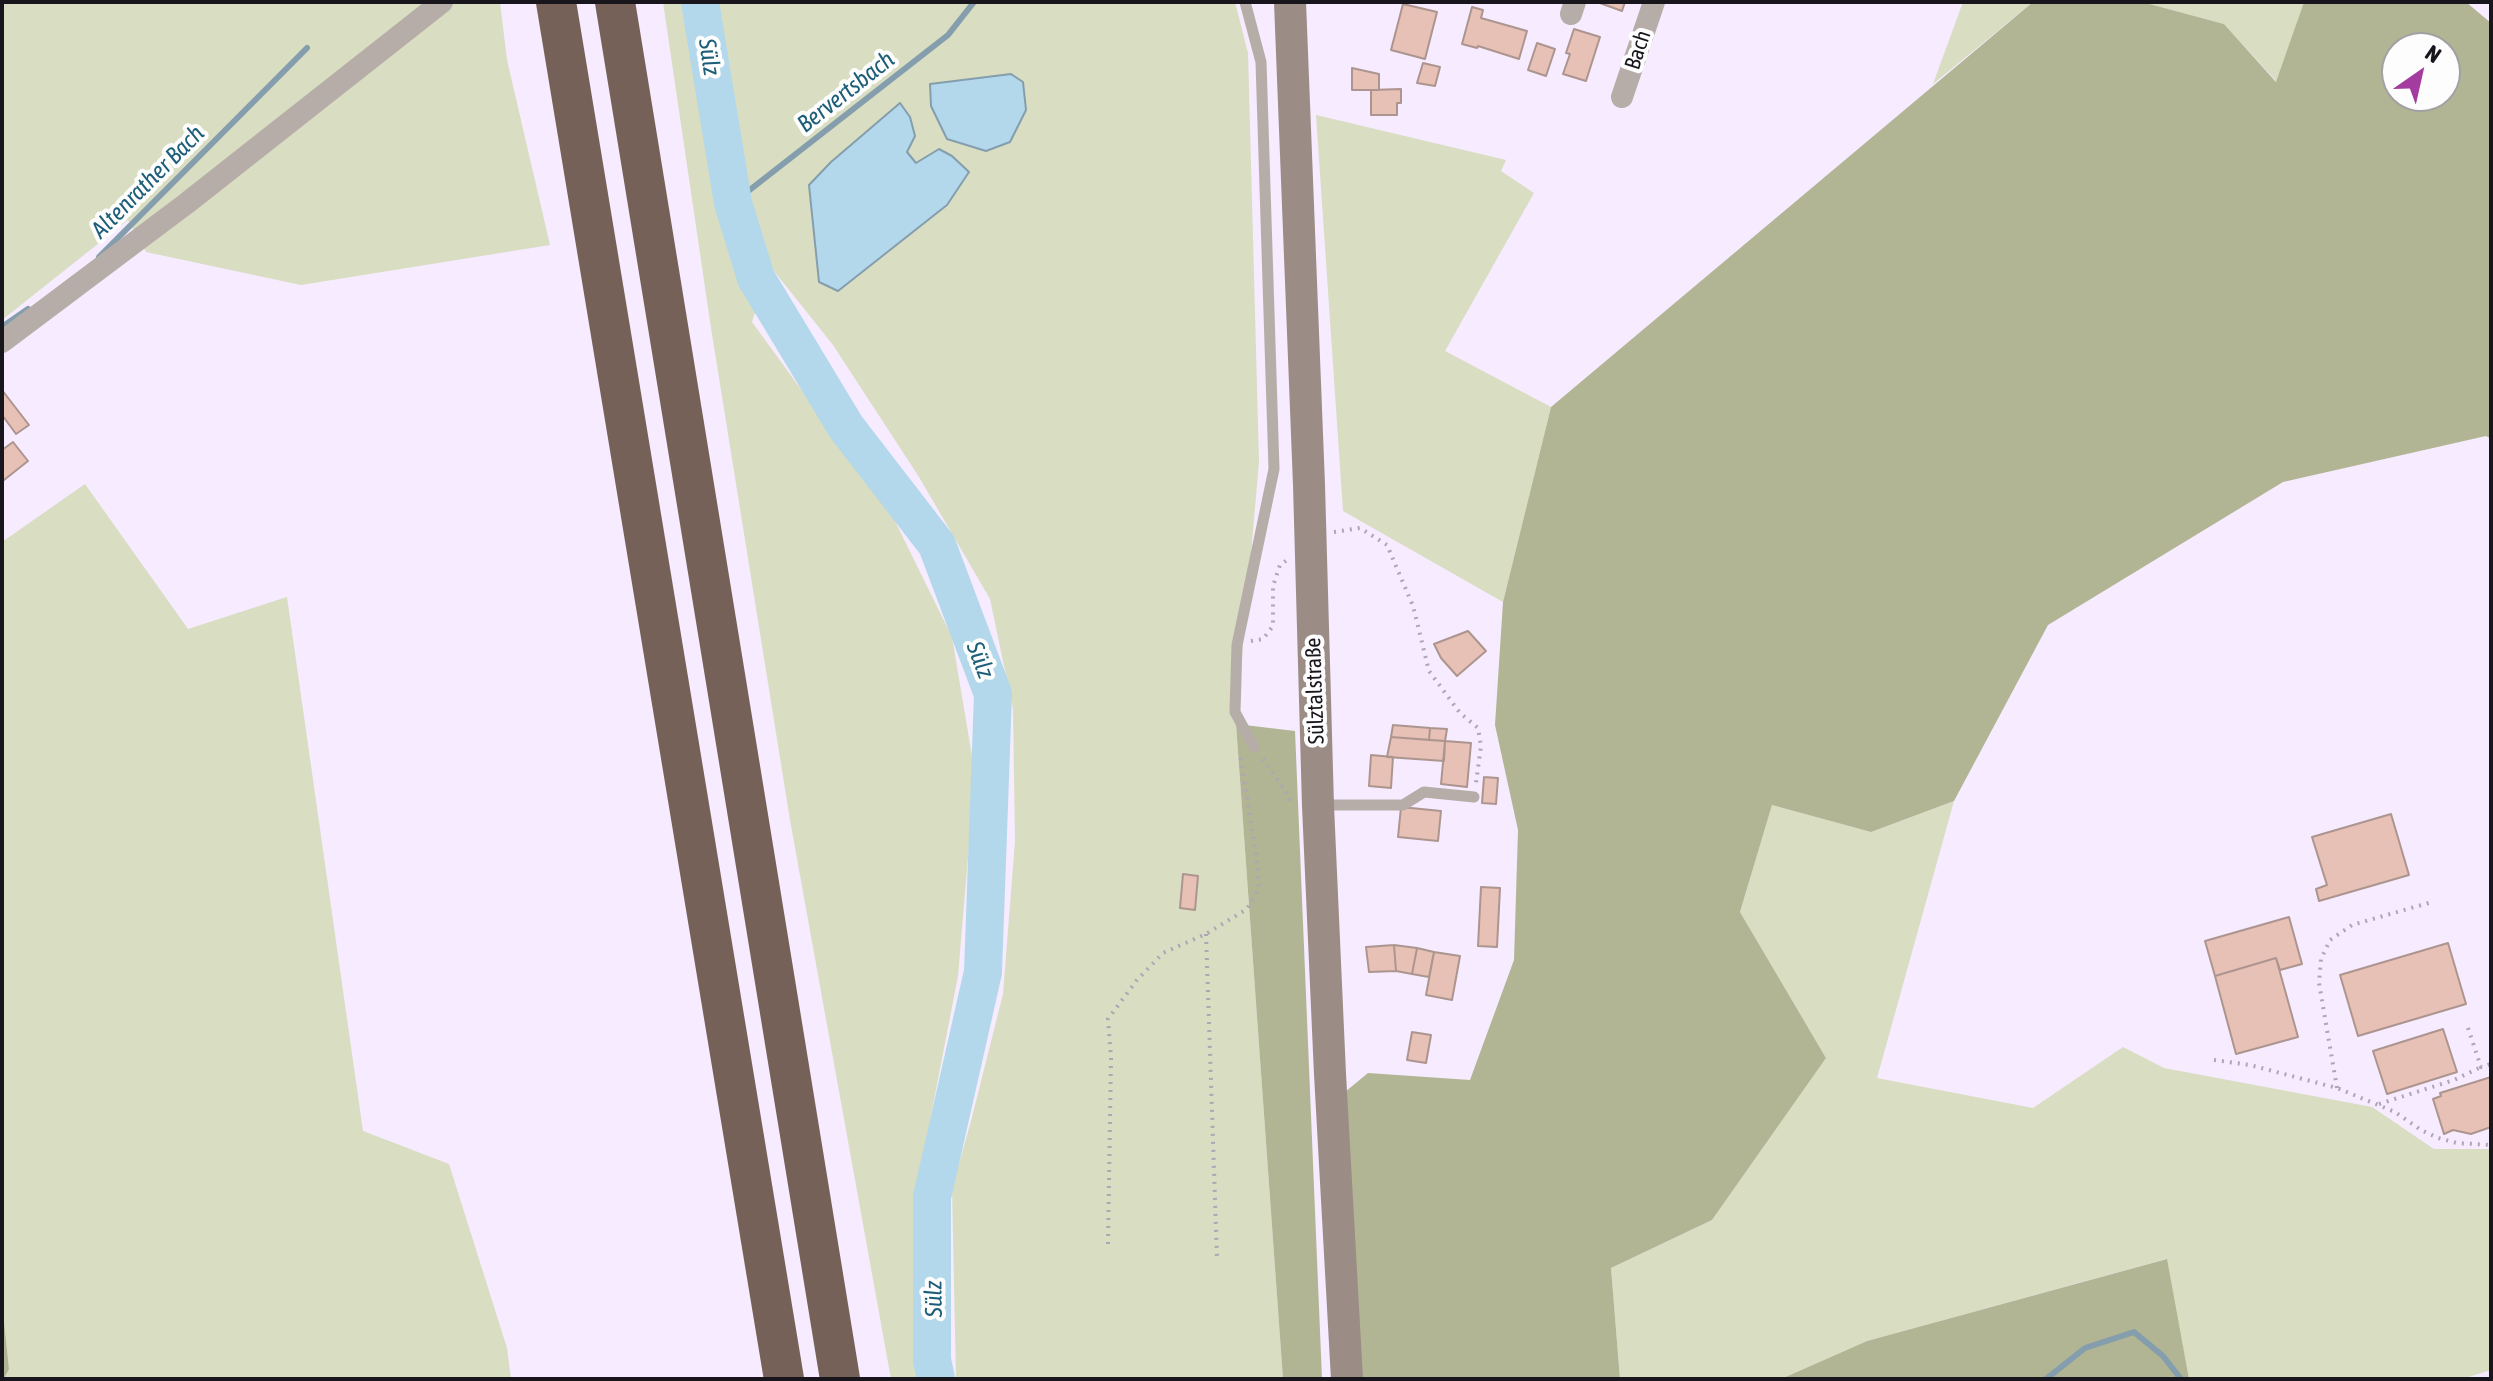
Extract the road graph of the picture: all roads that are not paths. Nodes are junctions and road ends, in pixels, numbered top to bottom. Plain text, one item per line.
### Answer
1 (442, 2) edge
2 (556, 2) edge
3 (615, 2) edge
4 (1245, 2) edge
5 (1290, 2) edge
6 (1654, 2) edge
7 (1622, 97) dead end
8 (2, 342) edge
9 (1254, 747) dead end
10 (1474, 797) road end
11 (1318, 806) junction
12 (784, 1379) edge
13 (840, 1379) edge
14 (1347, 1379) edge

1 - 8 street
2 - 12 highway
3 - 13 highway
4 - 9 lane
5 - 11 main road, Sülztalstraße
6 - 7 street, Bach
10 - 11 lane
11 - 14 main road, Sülztalstraße

